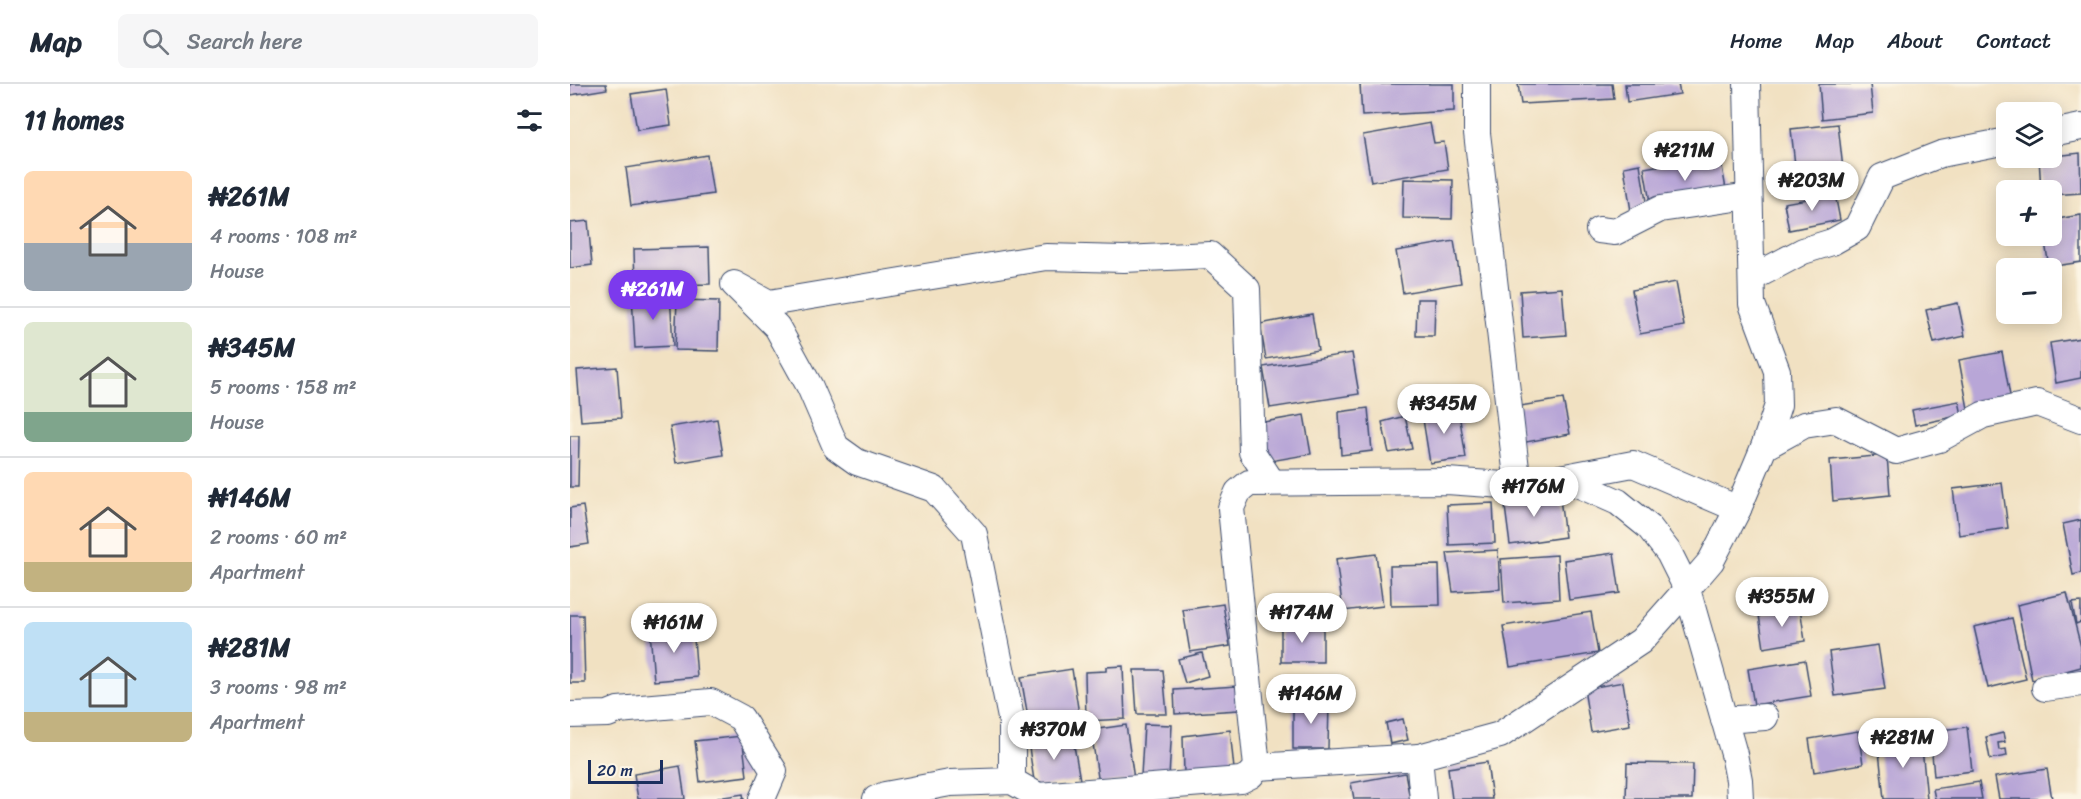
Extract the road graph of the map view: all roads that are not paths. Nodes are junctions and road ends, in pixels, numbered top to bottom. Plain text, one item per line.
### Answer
1 (1477, 84) edge
2 (1747, 84) edge
3 (2081, 127) edge
4 (2062, 131) edge
5 (1996, 143) edge
6 (1749, 196) junction
7 (1599, 230) dead end
8 (1752, 278) junction
9 (2081, 420) edge
10 (1764, 447) junction
11 (1270, 481) junction
12 (1518, 486) junction
13 (1738, 509) junction
14 (1687, 589) junction
15 (2081, 683) edge
16 (2045, 688) dead end
17 (570, 715) edge
18 (1765, 717) dead end
19 (1724, 720) junction
20 (1419, 757) junction
21 (1257, 767) junction
22 (1012, 781) junction
23 (762, 799) edge
24 (876, 799) edge
25 (1423, 799) edge
26 (1740, 799) edge

1 - 12 street
2 - 6 street
3 - 4 street
5 - 8 street
6 - 7 street
6 - 8 street
8 - 10 street
9 - 10 street
10 - 13 street
11 - 12 street
11 - 21 street
11 - 22 street
12 - 13 street
12 - 14 street
13 - 14 street
14 - 19 street
14 - 20 street
15 - 16 street
17 - 23 street
18 - 19 street
19 - 26 street
20 - 21 street
20 - 25 street
21 - 22 street
22 - 24 street

